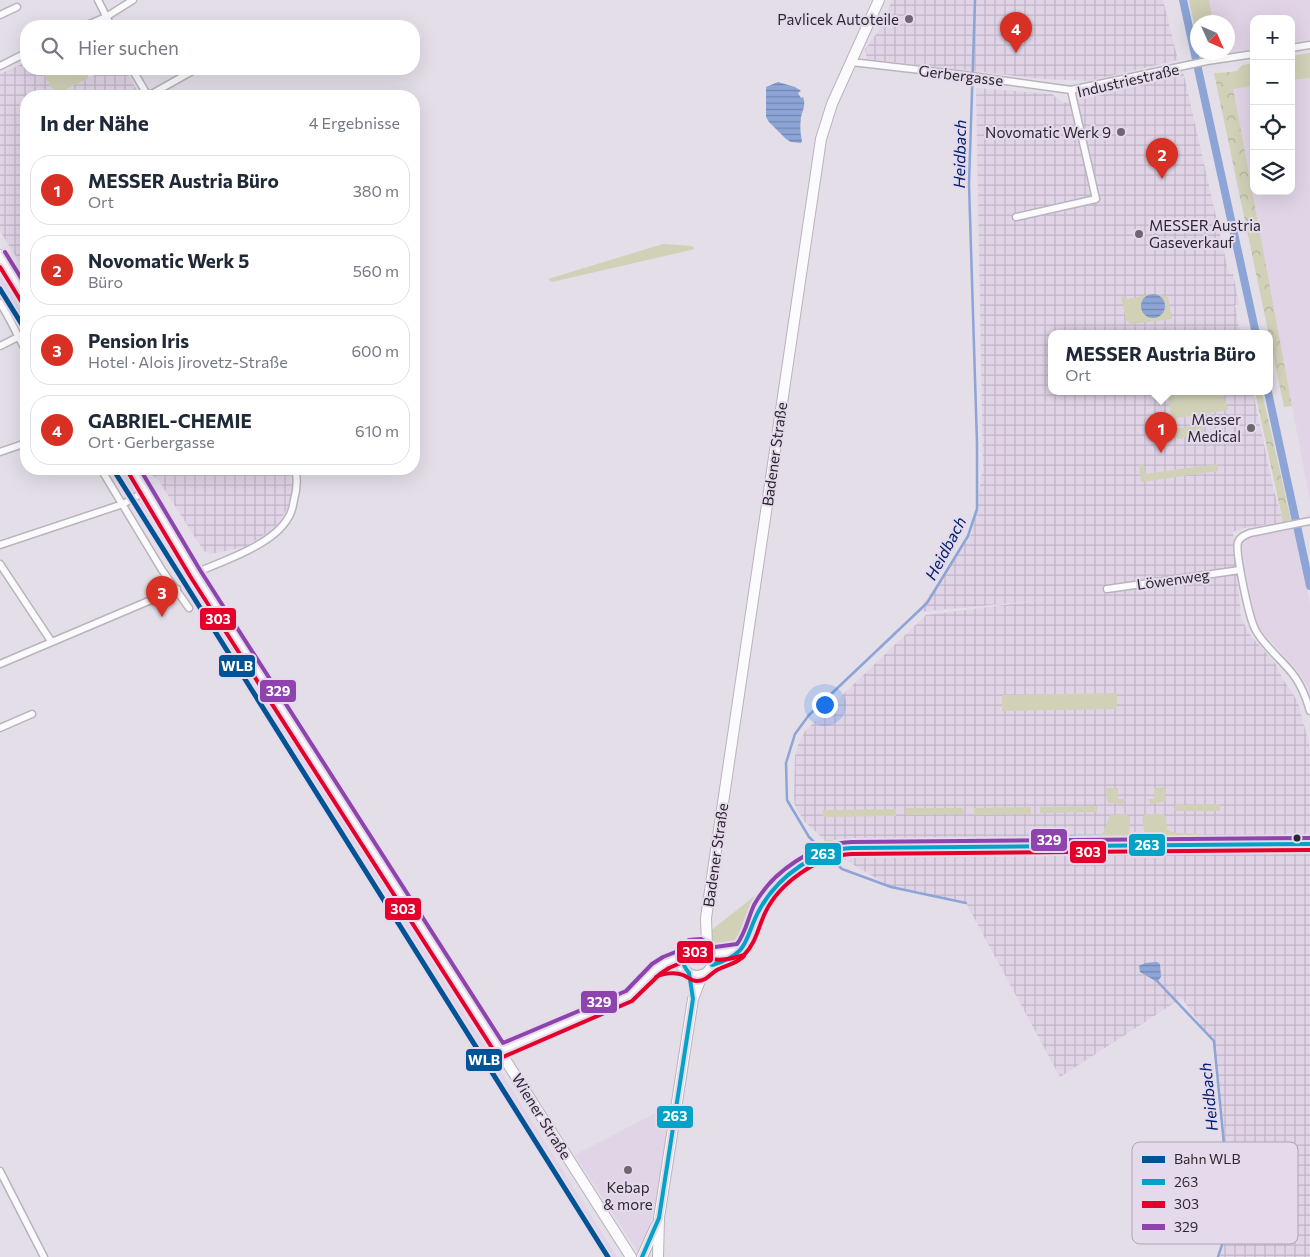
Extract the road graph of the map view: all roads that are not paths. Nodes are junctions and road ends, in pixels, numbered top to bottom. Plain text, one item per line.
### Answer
1 (98, 0) edge
2 (133, 0) edge
3 (879, 0) edge
4 (17, 7) dead end
5 (0, 15) edge
6 (106, 16) junction
7 (98, 20) edge
8 (108, 20) edge
9 (1310, 44) edge
10 (1295, 47) edge
11 (1250, 55) edge
12 (20, 56) edge
13 (851, 62) junction
14 (0, 66) edge
15 (136, 75) edge
16 (185, 75) edge
17 (144, 90) edge
18 (159, 90) edge
19 (1071, 90) junction
20 (1016, 217) dead end
21 (0, 255) edge
22 (20, 288) edge
23 (0, 303) edge
24 (18, 338) junction
25 (20, 341) edge
26 (0, 346) edge
27 (20, 445) edge
28 (0, 452) edge
29 (105, 475) edge
30 (137, 475) edge
31 (296, 475) edge
32 (146, 491) junction
33 (123, 504) junction
34 (1310, 520) edge
35 (0, 545) edge
36 (0, 564) edge
37 (1240, 570) junction
38 (195, 573) junction
39 (177, 589) junction
40 (1107, 589) dead end
41 (190, 608) dead end
42 (51, 641) junction
43 (0, 664) edge
44 (1310, 711) edge
45 (32, 714) dead end
46 (0, 728) edge
47 (1310, 844) edge
48 (706, 918) junction
49 (694, 944) junction
50 (709, 950) junction
51 (741, 950) junction
52 (682, 956) junction
53 (712, 965) junction
54 (656, 970) junction
55 (686, 971) junction
56 (702, 975) junction
57 (693, 999) junction
58 (501, 1051) junction
59 (0, 1172) edge
60 (659, 1218) junction
61 (44, 1257) edge
62 (631, 1257) edge
63 (642, 1257) edge
64 (658, 1257) edge

1 - 6 street
2 - 6 street
3 - 13 main road, Badener Straße
4 - 5 street
6 - 7 street
6 - 8 street
9 - 10 street
11 - 19 street, Industriestraße
12 - 14 street
13 - 19 street, Gerbergasse
13 - 48 main road, Badener Straße
15 - 17 street
16 - 18 street
19 - 20 street, Industriestraße
21 - 22 main road
23 - 24 street
24 - 25 street
24 - 26 street
27 - 28 street
29 - 33 street
30 - 32 main road, Wiener Straße
31 - 38 street
32 - 33 street
32 - 38 main road, Wiener Straße
33 - 35 street
33 - 39 street
34 - 37 street
36 - 42 street
37 - 40 street, Löwenweg
37 - 44 street
38 - 58 main road, Wiener Straße
39 - 41 street
39 - 42 street
42 - 43 street
45 - 46 street
47 - 51 street
48 - 49 main road, Badener Straße
48 - 50 main road, Badener Straße
49 - 50 main road
49 - 52 main road
50 - 51 street
50 - 53 main road
51 - 53 street
52 - 54 main road
52 - 55 main road
53 - 56 main road
54 - 55 main road
54 - 58 main road
55 - 56 main road
55 - 57 main road
56 - 57 main road
57 - 60 main road
58 - 62 main road, Wiener Straße
59 - 61 street
60 - 63 main road
60 - 64 main road

